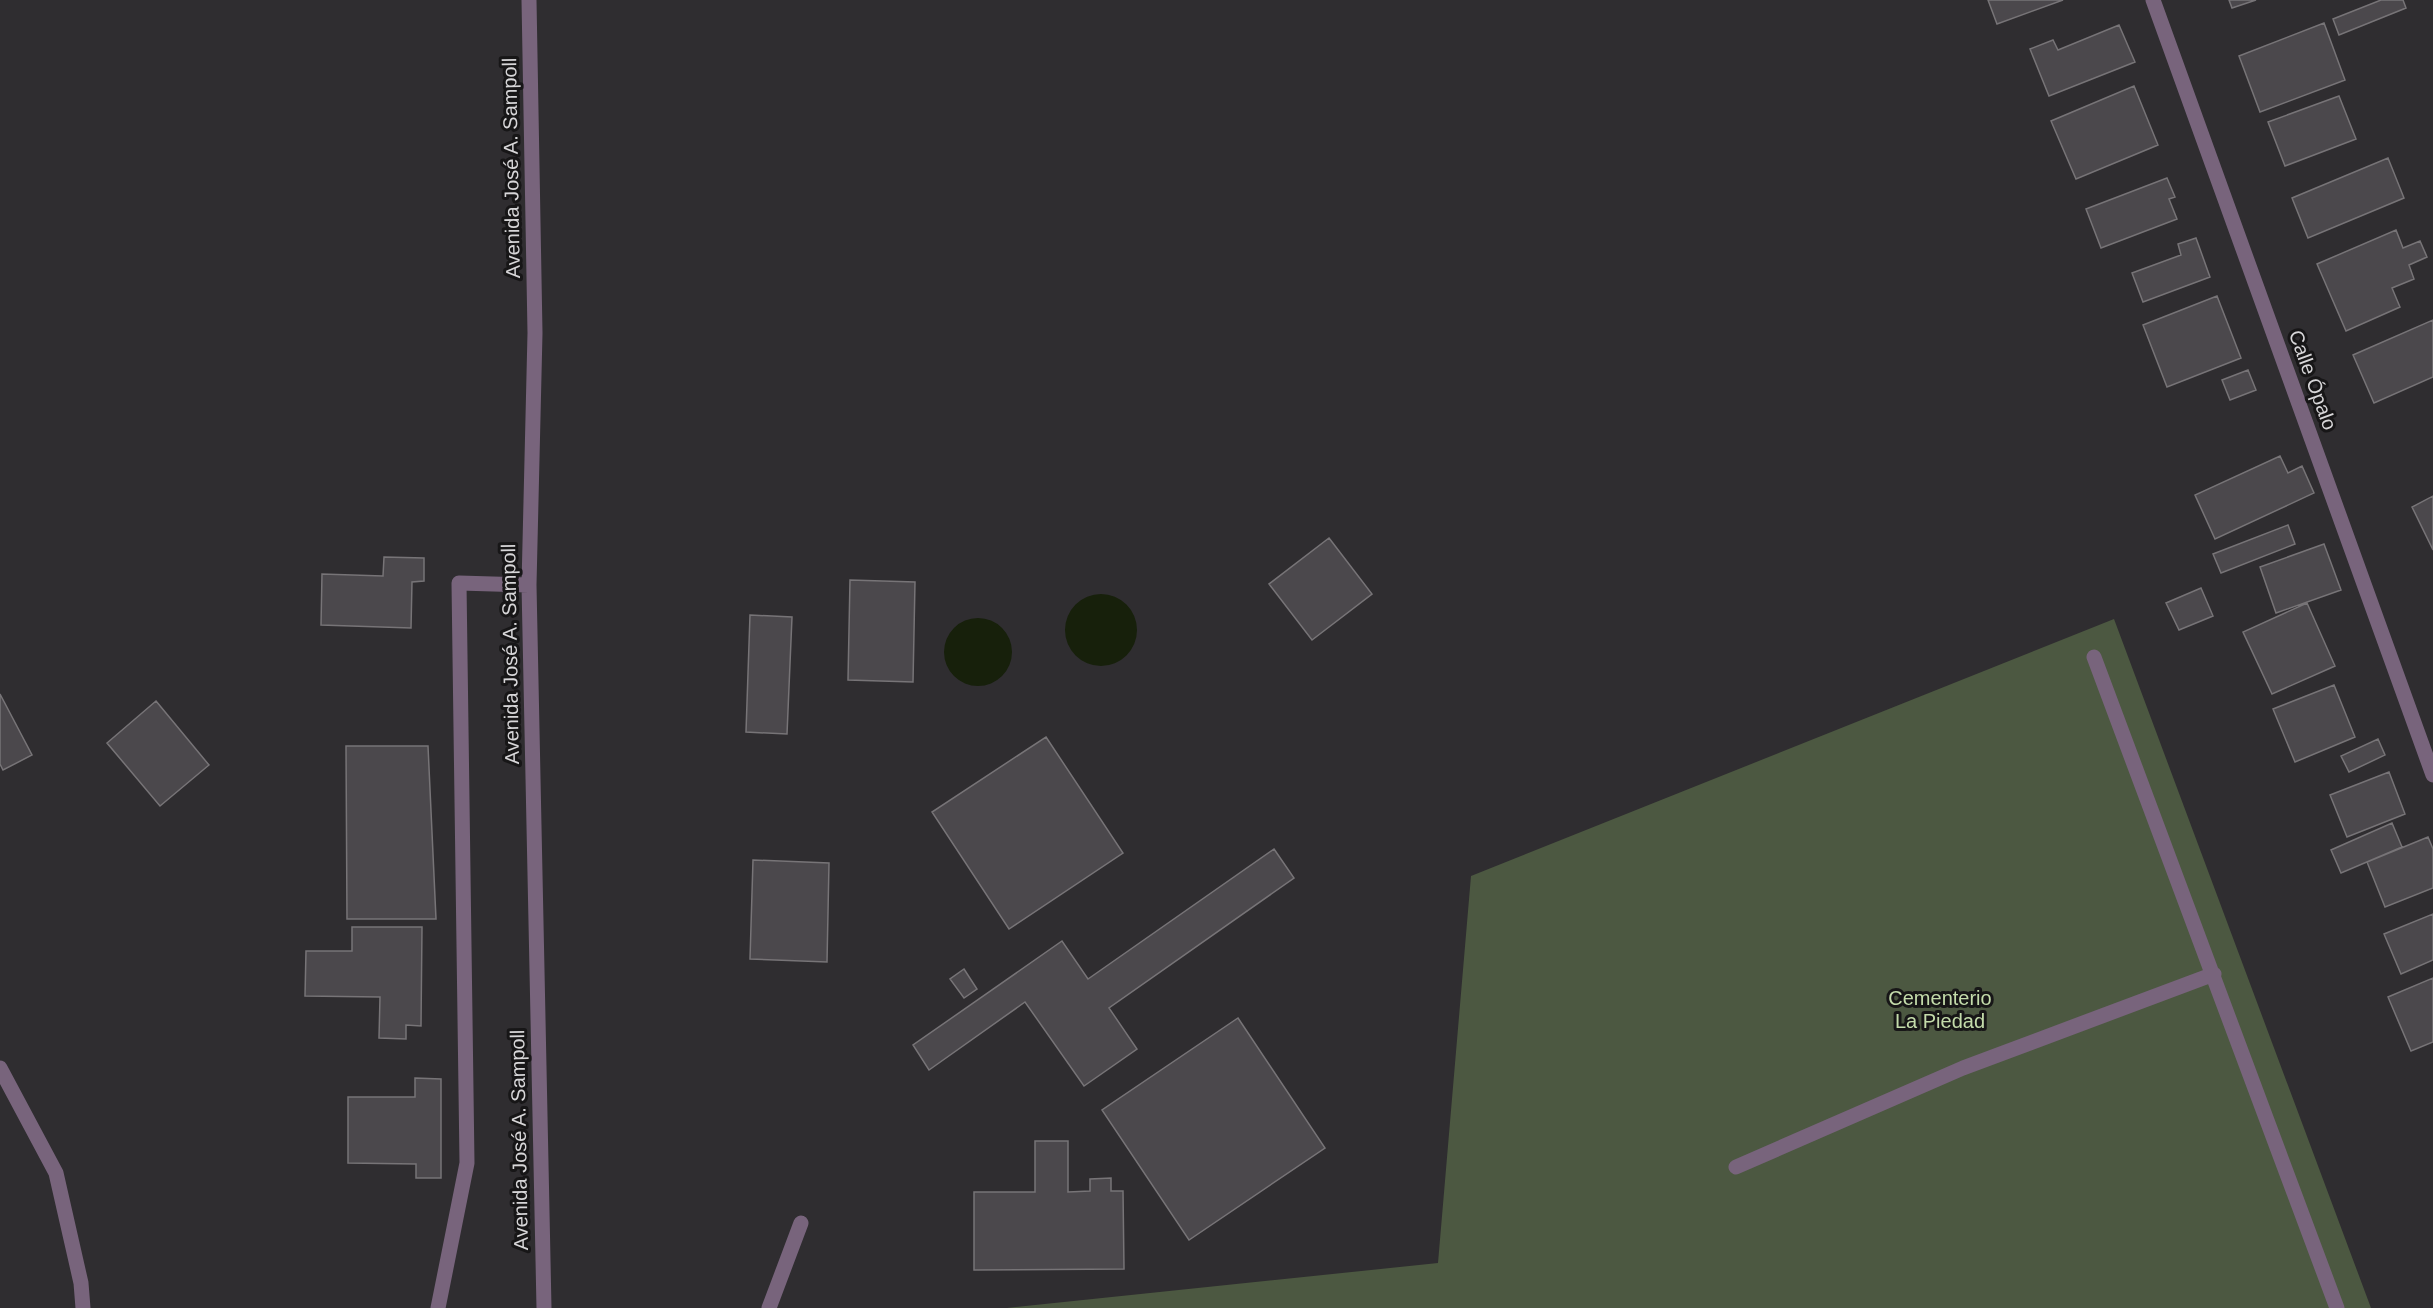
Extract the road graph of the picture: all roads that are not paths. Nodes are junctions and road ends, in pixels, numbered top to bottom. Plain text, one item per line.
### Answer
1 (529, 0) edge
2 (2153, 0) edge
3 (529, 585) junction
4 (2094, 657) dead end
5 (2433, 775) edge
6 (2214, 974) junction
7 (0, 1068) edge
8 (1736, 1167) dead end
9 (801, 1222) dead end
10 (83, 1308) edge
11 (438, 1308) edge
12 (544, 1308) edge
13 (769, 1308) edge
14 (2337, 1308) edge

1 - 3 street, Avenida José A. Sampoll
2 - 5 street, Calle Ópalo
3 - 11 street
3 - 12 street, Avenida José A. Sampoll
4 - 6 street
6 - 8 street
6 - 14 street
7 - 10 street
9 - 13 street

